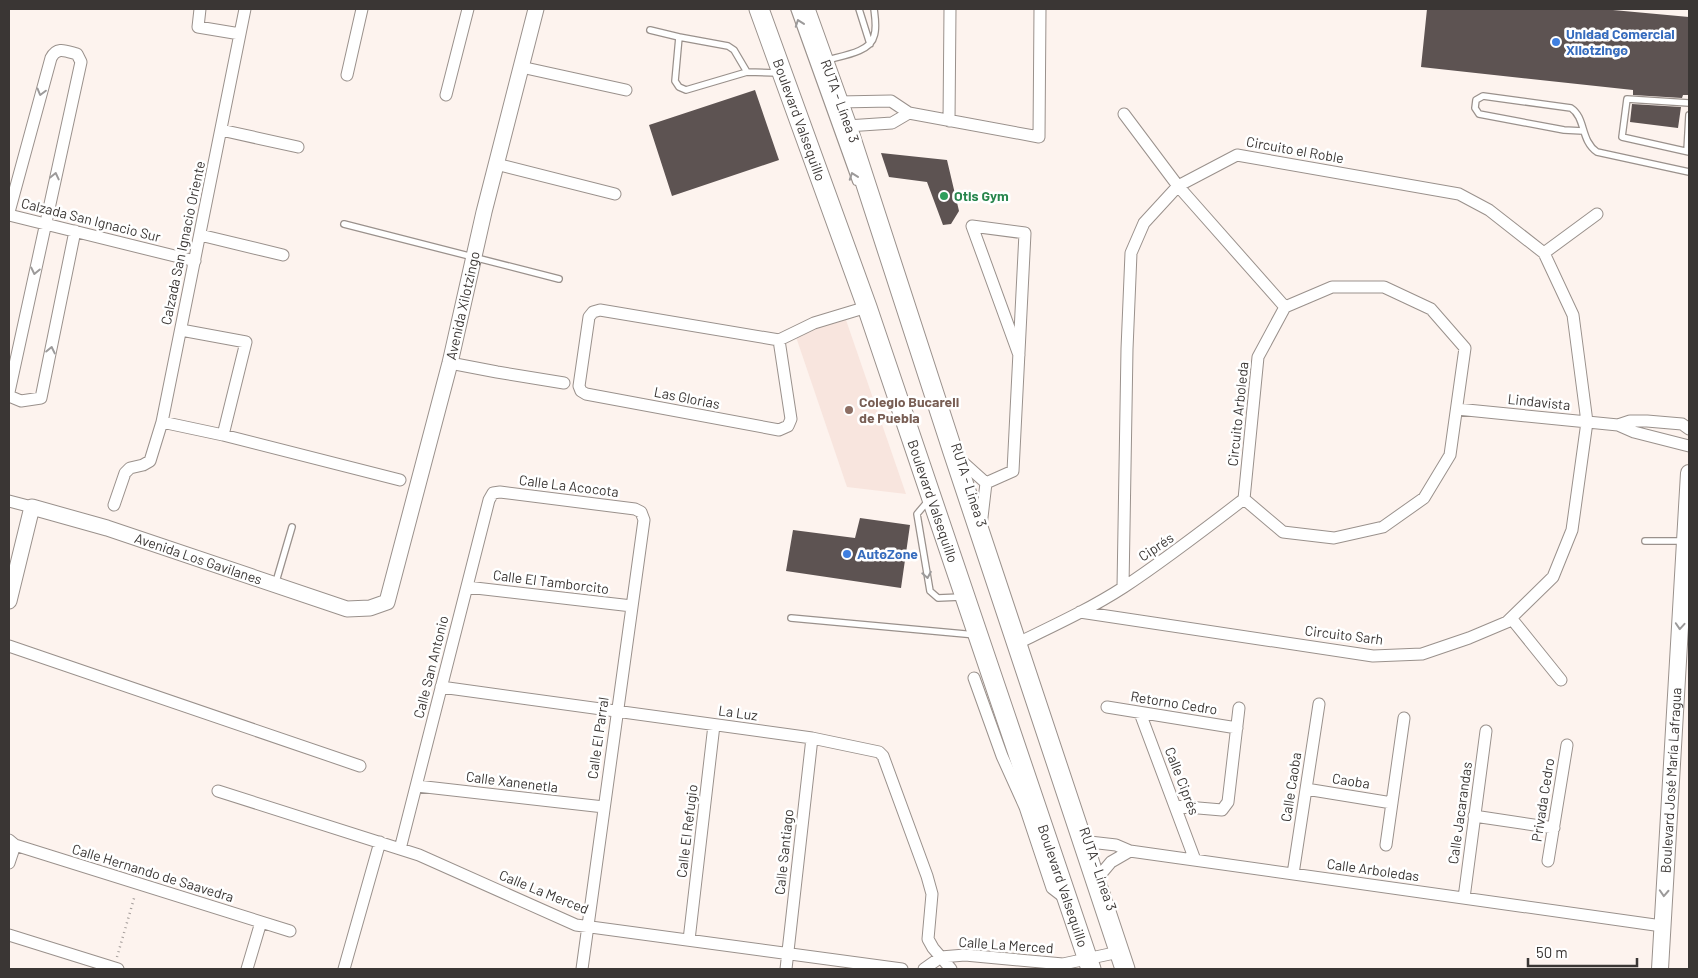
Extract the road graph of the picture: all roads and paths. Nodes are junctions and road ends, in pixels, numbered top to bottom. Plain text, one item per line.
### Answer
1 (200, 9) edge
2 (245, 9) edge
3 (362, 9) edge
4 (468, 9) edge
5 (536, 9) edge
6 (760, 9) edge
7 (794, 9) edge
8 (805, 9) edge
9 (859, 9) edge
10 (874, 9) edge
11 (950, 9) edge
12 (1040, 9) edge
13 (650, 30) dead end
14 (240, 34) junction
15 (679, 37) junction
16 (870, 44) junction
17 (824, 61) junction
18 (521, 67) junction
19 (747, 72) junction
20 (782, 73) junction
21 (347, 76) dead end
22 (626, 90) dead end
23 (446, 95) dead end
24 (839, 102) junction
25 (1689, 104) edge
26 (804, 112) dead end
27 (909, 113) junction
28 (1124, 114) dead end
29 (1689, 115) edge
30 (949, 120) junction
31 (848, 126) junction
32 (221, 130) junction
33 (1583, 131) junction
34 (298, 147) dead end
35 (1688, 152) edge
36 (496, 164) junction
37 (1689, 172) edge
38 (1178, 186) junction
39 (859, 193) dead end
40 (615, 194) dead end
41 (9, 213) edge
42 (1597, 214) dead end
43 (45, 224) junction
44 (344, 224) dead end
45 (75, 231) junction
46 (200, 235) junction
47 (1544, 253) junction
48 (282, 255) dead end
49 (474, 257) junction
50 (195, 261) junction
51 (559, 279) dead end
52 (867, 307) junction
53 (1285, 307) junction
54 (181, 330) junction
55 (779, 340) junction
56 (1019, 355) junction
57 (450, 363) junction
58 (564, 383) dead end
59 (9, 394) edge
60 (1457, 408) junction
61 (162, 422) junction
62 (1587, 422) junction
63 (1618, 425) junction
64 (1689, 429) edge
65 (223, 435) junction
66 (1689, 446) edge
67 (952, 452) junction
68 (929, 469) dead end
69 (1689, 472) edge
70 (400, 480) dead end
71 (986, 483) junction
72 (493, 493) joint
73 (931, 498) junction
74 (1244, 499) junction
75 (9, 501) edge
76 (114, 505) dead end
77 (32, 507) junction
78 (641, 512) joint
79 (292, 527) dead end
80 (980, 533) junction
81 (1645, 541) dead end
82 (1685, 541) junction
83 (276, 585) junction
84 (467, 587) junction
85 (1123, 587) junction
86 (965, 597) junction
87 (9, 601) edge
88 (387, 602) joint
89 (632, 606) junction
90 (1080, 612) junction
91 (791, 618) dead end
92 (1511, 618) junction
93 (978, 636) junction
94 (1016, 644) junction
95 (9, 646) edge
96 (1684, 653) edge
97 (974, 678) dead end
98 (1561, 680) dead end
99 (441, 687) junction
100 (1319, 704) dead end
101 (1107, 708) dead end
102 (1239, 708) dead end
103 (617, 711) junction
104 (1140, 713) junction
105 (1404, 718) dead end
106 (714, 725) junction
107 (1237, 728) junction
108 (1486, 732) dead end
109 (812, 738) junction
110 (1567, 745) dead end
111 (360, 766) dead end
112 (417, 786) junction
113 (1306, 789) junction
114 (218, 791) dead end
115 (1392, 803) junction
116 (1030, 805) junction
117 (1176, 806) junction
118 (604, 807) junction
119 (1474, 816) junction
120 (1554, 828) junction
121 (12, 842) edge
122 (380, 842) junction
123 (1077, 844) junction
124 (1386, 844) dead end
125 (400, 849) junction
126 (1130, 851) junction
127 (1195, 860) junction
128 (1548, 861) dead end
129 (9, 863) edge
130 (1293, 874) junction
131 (1095, 881) junction
132 (138, 884) junction
133 (1464, 898) junction
134 (261, 922) junction
135 (588, 926) junction
136 (1662, 926) junction
137 (290, 932) dead end
138 (9, 935) edge
139 (689, 940) junction
140 (788, 954) junction
141 (941, 957) junction
142 (1092, 960) edge
143 (1119, 961) edge
144 (116, 969) edge
145 (247, 969) edge
146 (344, 969) edge
147 (582, 969) edge
148 (786, 969) edge
149 (902, 969) edge
150 (924, 969) edge
151 (951, 969) edge
152 (1660, 969) edge

1 - 14 street
2 - 14 street, Calzada San Ignacio Oriente
3 - 21 street
4 - 23 street
5 - 18 street, Avenida Xilotzingo
6 - 20 main road, Boulevard Valsequillo
39 -> 7 lane, RUTA - Línea 3
8 - 17 main road
9 - 16 lane
10 - 16 lane
11 - 30 street
12 - 30 street
13 - 15 lane
14 - 32 street, Calzada San Ignacio Oriente
15 - 19 lane
15 - 19 lane
16 - 17 lane
17 - 24 main road
18 - 22 street
18 - 36 street, Avenida Xilotzingo
19 - 20 lane
20 - 52 main road, Boulevard Valsequillo
24 - 27 street
24 - 31 main road
25 - 35 lane
26 - 68 lane
27 - 30 street
27 - 31 street
28 - 38 street
29 - 35 lane
31 - 67 main road
32 - 34 street
32 - 46 street, Calzada San Ignacio Oriente
33 - 33 lane
33 - 37 lane
36 - 40 street
36 - 49 street, Avenida Xilotzingo
38 - 47 street, Circuito el Roble
38 - 53 street
38 - 85 street, Circuito el Roble
41 - 43 street, Calzada San Ignacio Sur
43 -> 41 street
42 - 47 street
43 - 45 street, Calzada San Ignacio Sur
43 -> 59 street
44 - 49 lane
45 - 50 street, Calzada San Ignacio Sur
59 -> 45 street
46 - 48 street
46 - 50 street, Calzada San Ignacio Oriente
47 - 62 street, Circuito el Roble
49 - 51 lane
49 - 57 street, Avenida Xilotzingo
50 - 54 street, Calzada San Ignacio Oriente
52 - 55 street
52 - 73 main road, Boulevard Valsequillo
53 - 60 street
53 - 74 street, Circuito Arboleda
54 - 61 street, Calzada San Ignacio Oriente
54 - 65 street
55 - 55 street, Las Glorias
56 - 56 street
56 - 71 street
57 - 58 street
57 - 88 street, Avenida Xilotzingo
60 - 62 street, Lindavista
60 - 74 street
61 - 65 street
61 - 76 street, Calzada San Ignacio Oriente
62 - 63 street, Lindavista
62 - 92 street, Circuito Sarh
63 - 64 street, Lindavista
63 - 66 street, Lindavista
65 - 70 street
67 - 71 street
67 - 80 main road
69 - 82 main road, Boulevard José María Lafragua
71 - 80 street
72 - 78 street, Calle La Acocota
72 - 84 street, Calle San Antonio
73 - 86 main road, Boulevard Valsequillo
73 -> 86 lane
74 - 85 street, Ciprés
75 - 77 street, Avenida Los Gavilanes
77 - 83 street, Avenida Los Gavilanes
77 - 87 street
78 - 89 street, Calle El Parral
79 - 83 lane
80 - 94 main road
81 - 82 lane
82 -> 96 main road, Boulevard José María Lafragua
83 - 88 street, Avenida Los Gavilanes
84 - 89 street, Calle El Tamborcito
84 - 99 street, Calle San Antonio
85 - 90 street, Ciprés
86 - 93 main road, Boulevard Valsequillo
89 - 103 street, Calle El Parral
90 - 92 street, Circuito Sarh
90 - 94 street
91 - 93 lane
92 - 98 street
93 - 116 main road, Boulevard Valsequillo
94 - 123 main road
95 - 111 street
96 -> 136 main road, Boulevard José María Lafragua
97 - 116 street
99 - 103 street, La Luz
99 - 112 street, Calle San Antonio
100 - 113 street, Calle Caoba
101 - 104 street, Retorno Cedro
102 - 107 street
103 - 106 street, La Luz
103 - 118 street, Calle El Parral
104 - 107 street, Retorno Cedro
104 - 117 street, Calle Ciprés
105 - 115 street
106 - 109 street, La Luz
106 - 139 street, Calle El Refugio
107 - 117 street
108 - 119 street, Calle Jacarandas
109 - 140 street, Calle Santiago
109 - 141 street, La Luz
110 - 120 street, Privada Cedro
112 - 118 street, Calle Xanenetla
112 - 125 street, Calle San Antonio
113 - 115 street, Caoba
113 - 130 street, Calle Caoba
114 - 122 street, Calle La Merced
115 - 124 street
116 - 142 main road, Boulevard Valsequillo
117 - 127 street, Calle Ciprés
118 - 135 street, Calle El Parral
119 - 120 street
119 - 133 street, Calle Jacarandas
120 - 128 street, Privada Cedro
121 - 129 street
121 - 132 street, Calle Hernando de Saavedra
122 - 125 street, Calle La Merced
122 - 146 street
123 - 126 street, Calle Arboledas
123 - 131 main road
123 - 143 lane, RUTA - Línea 3
125 - 135 street, Calle La Merced
126 - 127 street, Calle Arboledas
126 - 131 street
127 - 130 street, Calle Arboledas
130 - 133 street, Calle Arboledas
131 - 143 main road
132 - 134 street, Calle Hernando de Saavedra
132 - 144 path
133 - 136 street, Calle Arboledas
134 - 137 street, Calle Hernando de Saavedra
134 - 145 street
135 - 139 street, Calle La Merced
135 - 147 street, Calle El Parral
136 - 152 main road, Boulevard José María Lafragua
138 - 144 street
139 - 140 street, Calle La Merced
140 - 148 street, Calle Santiago
140 - 149 street, Calle La Merced
141 - 142 street, Calle La Merced
141 - 150 street, Calle La Merced
141 - 151 street
142 - 143 street, Calle La Merced

